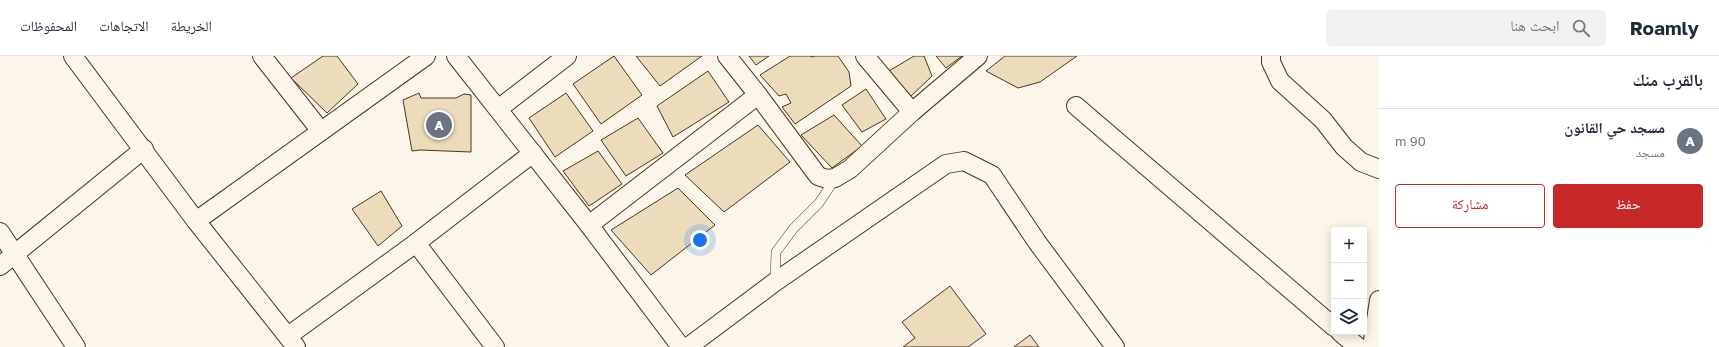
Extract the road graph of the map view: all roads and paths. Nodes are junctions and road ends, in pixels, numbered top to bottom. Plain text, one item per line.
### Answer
1 (73, 56) edge
2 (262, 56) edge
3 (426, 56) edge
4 (456, 56) edge
5 (727, 56) edge
6 (865, 56) edge
7 (978, 56) edge
8 (1271, 56) edge
9 (558, 59) edge
10 (758, 95) junction
11 (1076, 106) dead end
12 (498, 109) junction
13 (912, 112) junction
14 (320, 130) junction
15 (144, 150) junction
16 (533, 154) junction
17 (1379, 169) edge
18 (835, 178) junction
19 (196, 220) junction
20 (589, 225) junction
21 (0, 232) edge
22 (416, 243) junction
23 (15, 254) junction
24 (0, 266) edge
25 (776, 282) junction
26 (1379, 300) edge
27 (1331, 324) edge
28 (1344, 335) edge
29 (292, 341) edge
30 (76, 347) edge
31 (495, 347) edge
32 (681, 347) edge
33 (688, 347) edge
34 (1115, 347) edge
35 (1358, 347) edge
36 (1372, 347) edge

1 - 15 street
2 - 14 street
3 - 14 street
4 - 12 street
5 - 10 street
6 - 13 street
7 - 13 street
8 - 17 street
9 - 12 street
10 - 18 street
10 - 20 street
11 - 27 street
12 - 16 street
13 - 18 street
14 - 19 street
15 - 19 street
15 - 23 street
16 - 20 street
16 - 22 street
18 - 25 lane
19 - 29 street
20 - 32 street
21 - 23 street
22 - 29 street
22 - 31 street
23 - 24 street
23 - 30 street
25 - 33 street
25 - 34 street
26 - 36 street
28 - 35 street

